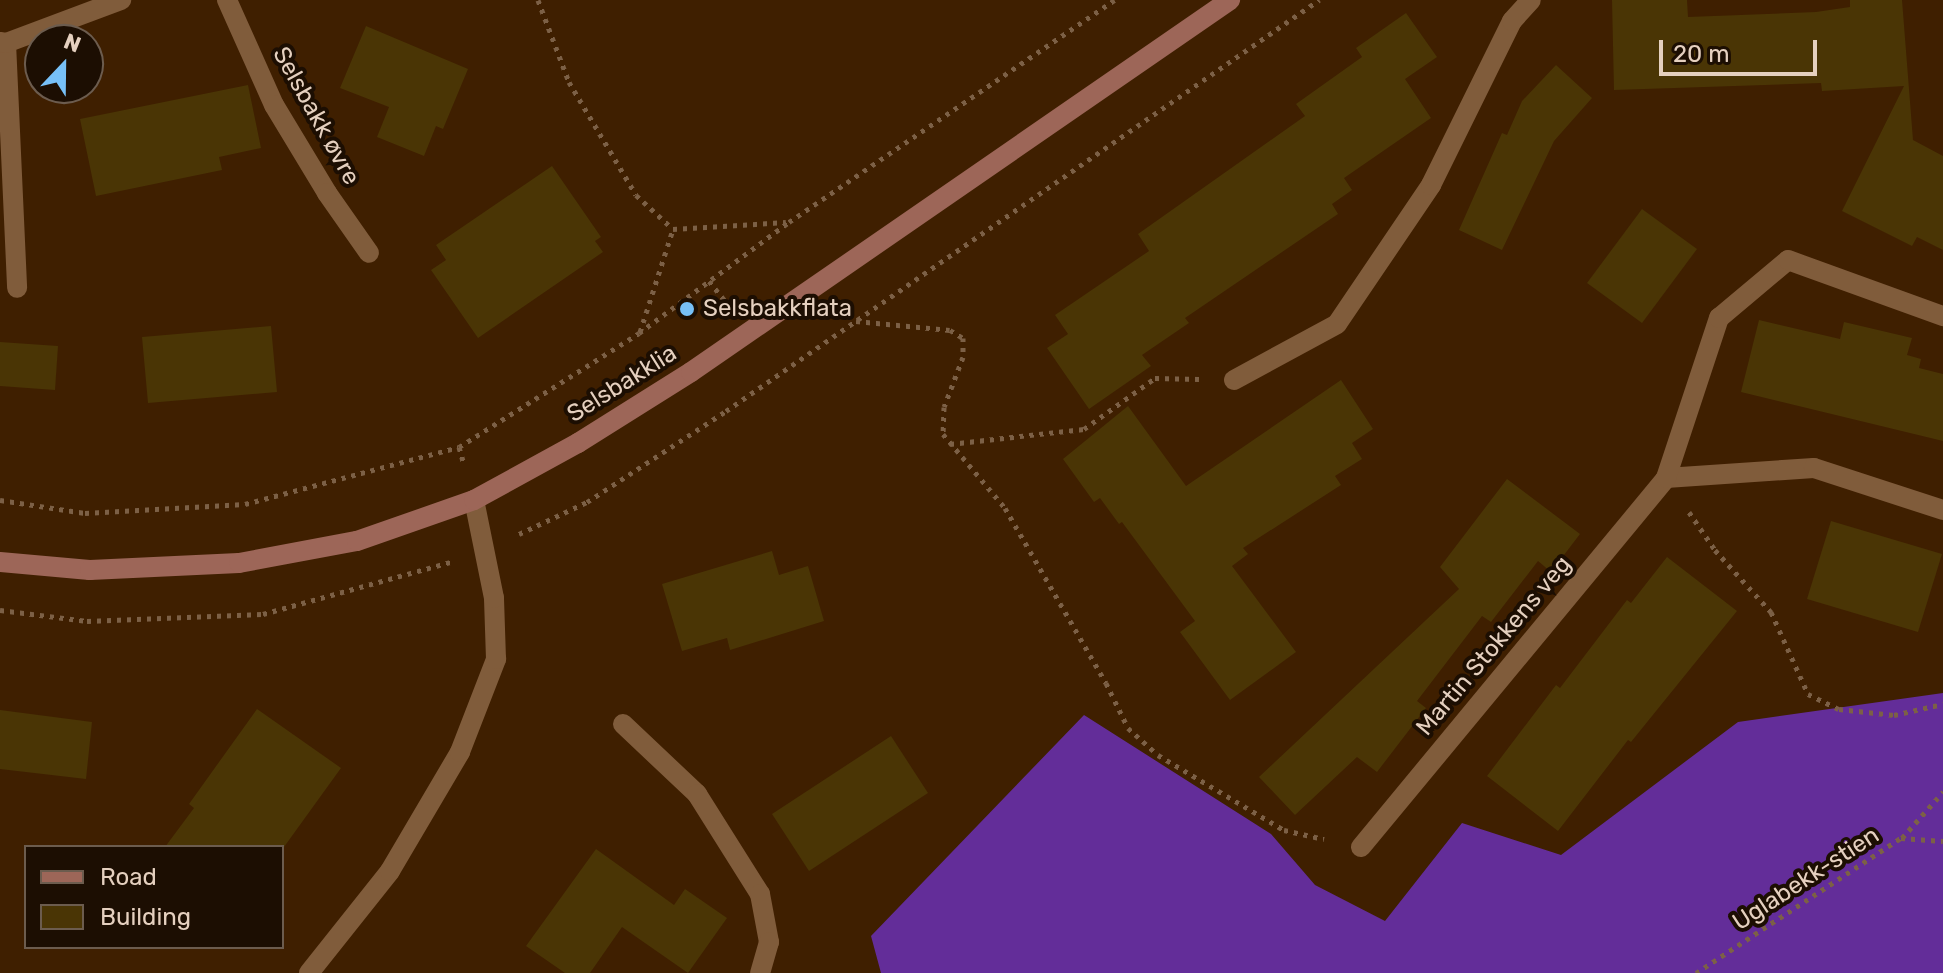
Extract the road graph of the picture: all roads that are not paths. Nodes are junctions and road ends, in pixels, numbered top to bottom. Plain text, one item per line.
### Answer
1 (121, 0) edge
2 (227, 0) edge
3 (1230, 0) edge
4 (1531, 0) edge
5 (3, 43) edge
6 (369, 253) dead end
7 (17, 288) dead end
8 (1943, 316) edge
9 (1234, 380) road end
10 (1666, 478) junction
11 (474, 500) junction
12 (1943, 510) edge
13 (0, 562) edge
14 (623, 724) dead end
15 (1361, 847) road end
16 (309, 973) edge
17 (760, 973) edge

1 - 5 street
2 - 6 street, Selsbakk øvre
3 - 11 street, Selsbakklia
4 - 9 street
5 - 7 street
8 - 10 street, Martin Stokkens veg
10 - 12 street
10 - 15 street, Martin Stokkens veg
11 - 13 street, Selsbakklia
11 - 16 street
14 - 17 street

